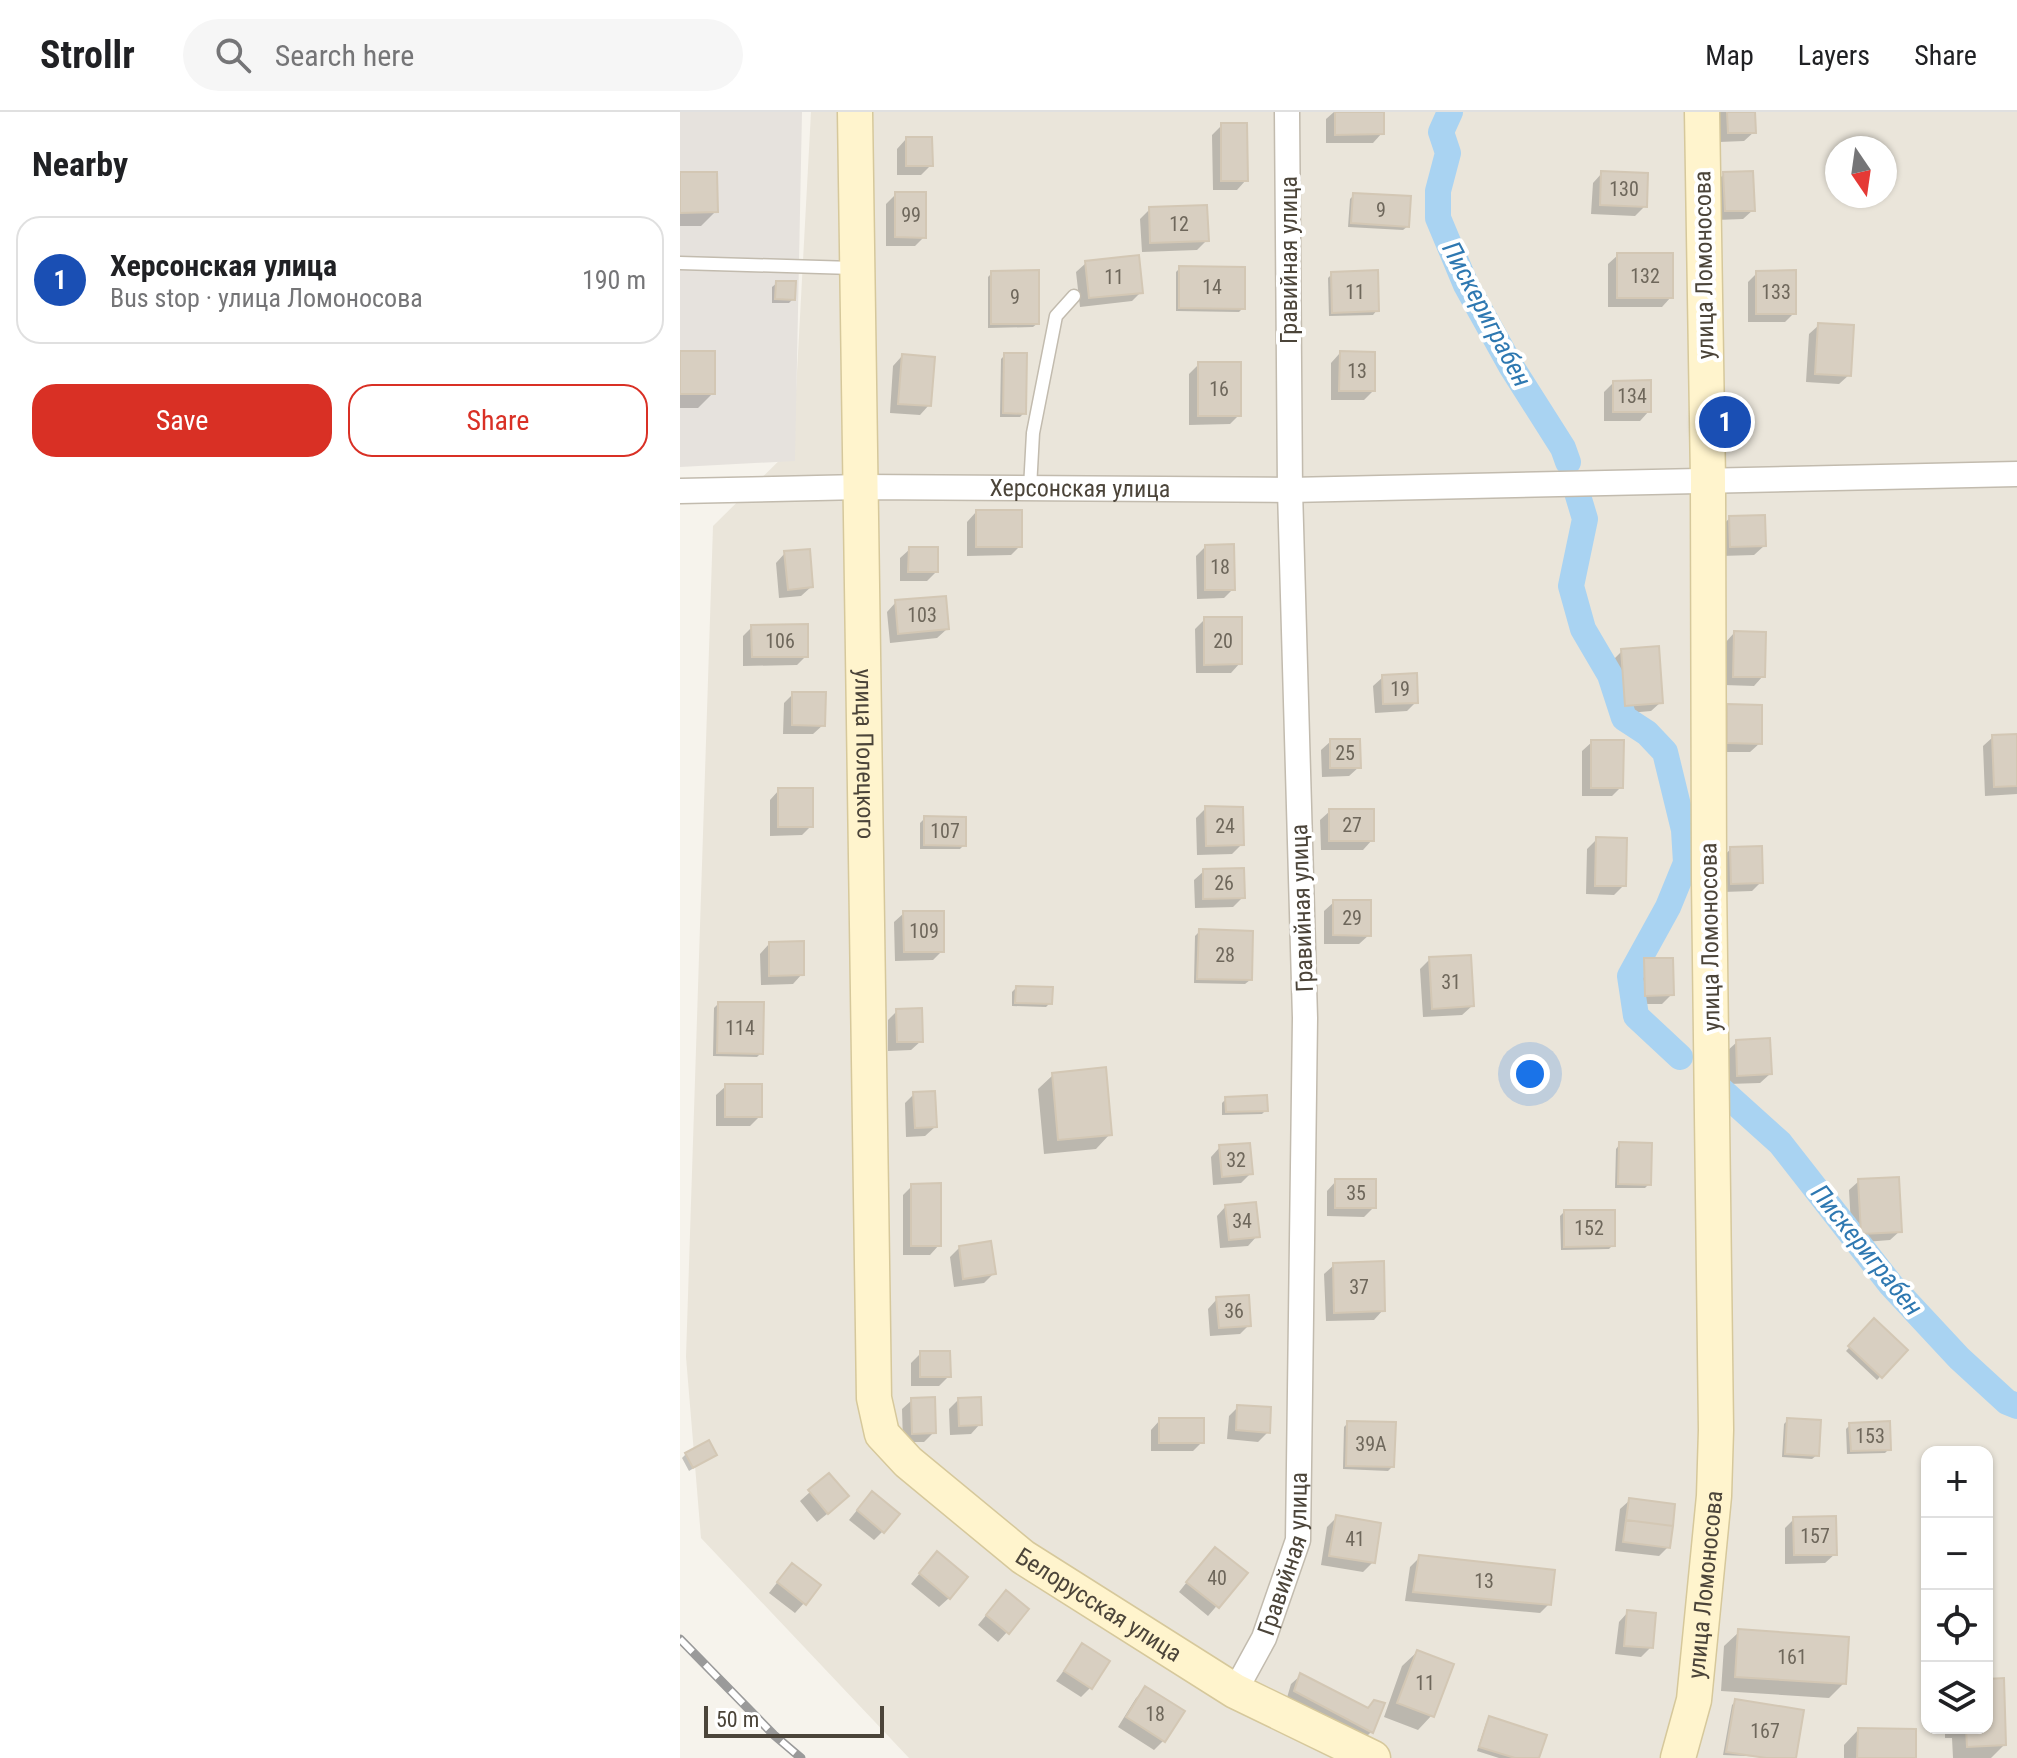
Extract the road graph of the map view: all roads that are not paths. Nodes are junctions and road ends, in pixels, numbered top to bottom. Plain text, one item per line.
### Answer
1 (855, 112) edge
2 (1287, 112) edge
3 (1702, 112) edge
4 (680, 263) edge
5 (856, 268) junction
6 (1074, 296) dead end
7 (2017, 474) edge
8 (1708, 480) junction
9 (861, 487) junction
10 (1030, 488) junction
11 (1290, 490) junction
12 (680, 491) edge
13 (874, 1398) joint
14 (1235, 1691) junction
15 (1373, 1758) edge
16 (1678, 1758) edge

1 - 5 street, улица Полецкого
2 - 11 street, Гравийная улица
3 - 8 street, улица Ломоносова
4 - 5 lane
5 - 9 street, улица Полецкого
6 - 10 lane
7 - 8 street, Херсонская улица
8 - 11 street, Херсонская улица
8 - 16 street, улица Ломоносова
9 - 10 street, Херсонская улица
9 - 12 street, Херсонская улица
9 - 13 street, улица Полецкого
10 - 11 street, Херсонская улица
11 - 14 street, Гравийная улица
13 - 14 street, Белорусская улица
14 - 15 street, Белорусская улица

